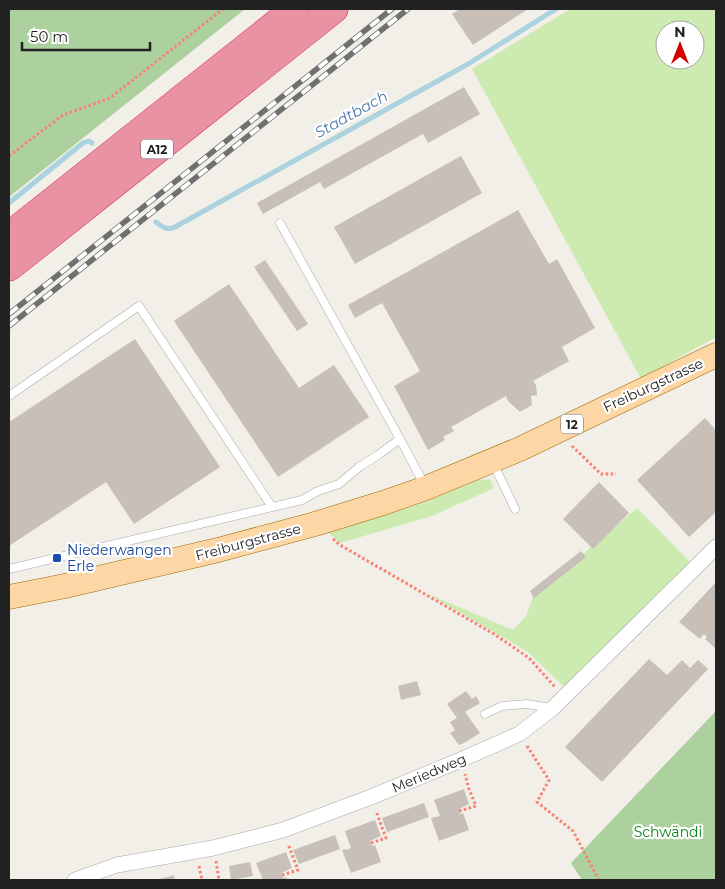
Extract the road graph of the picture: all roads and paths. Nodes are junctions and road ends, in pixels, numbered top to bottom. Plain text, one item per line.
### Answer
1 (223, 9) edge
2 (295, 9) edge
3 (334, 9) edge
4 (9, 156) edge
5 (280, 224) dead end
6 (9, 236) edge
7 (9, 267) edge
8 (716, 355) edge
9 (9, 396) edge
10 (400, 438) junction
11 (563, 449) dead end
12 (492, 461) junction
13 (616, 474) dead end
14 (426, 488) junction
15 (272, 507) junction
16 (515, 509) dead end
17 (315, 524) junction
18 (716, 547) edge
19 (9, 569) edge
20 (9, 597) edge
21 (565, 697) junction
22 (553, 708) junction
23 (485, 714) dead end
24 (526, 745) dead end
25 (464, 768) dead end
26 (371, 797) junction
27 (459, 812) dead end
28 (283, 830) junction
29 (371, 843) dead end
30 (282, 875) dead end
31 (75, 880) edge
32 (599, 880) edge

1 - 4 path
2 - 6 highway, A12
3 - 7 highway, A12
5 - 10 lane
8 - 12 main road, Freiburgstrasse / 12
9 - 15 lane, Freiburgstrasse
10 - 14 lane
10 - 15 lane, Freiburgstrasse
11 - 13 path
12 - 14 main road, Freiburgstrasse / 12
12 - 16 lane
14 - 17 main road, Freiburgstrasse / 12
15 - 19 lane, Freiburgstrasse
17 - 20 main road, Freiburgstrasse / 12
17 - 21 path
18 - 21 street, Meriedweg
21 - 22 street, Meriedweg
22 - 23 lane
22 - 26 street, Meriedweg
24 - 32 path
25 - 27 path
26 - 28 street, Meriedweg
26 - 29 path
28 - 30 path
28 - 31 street, Meriedweg

